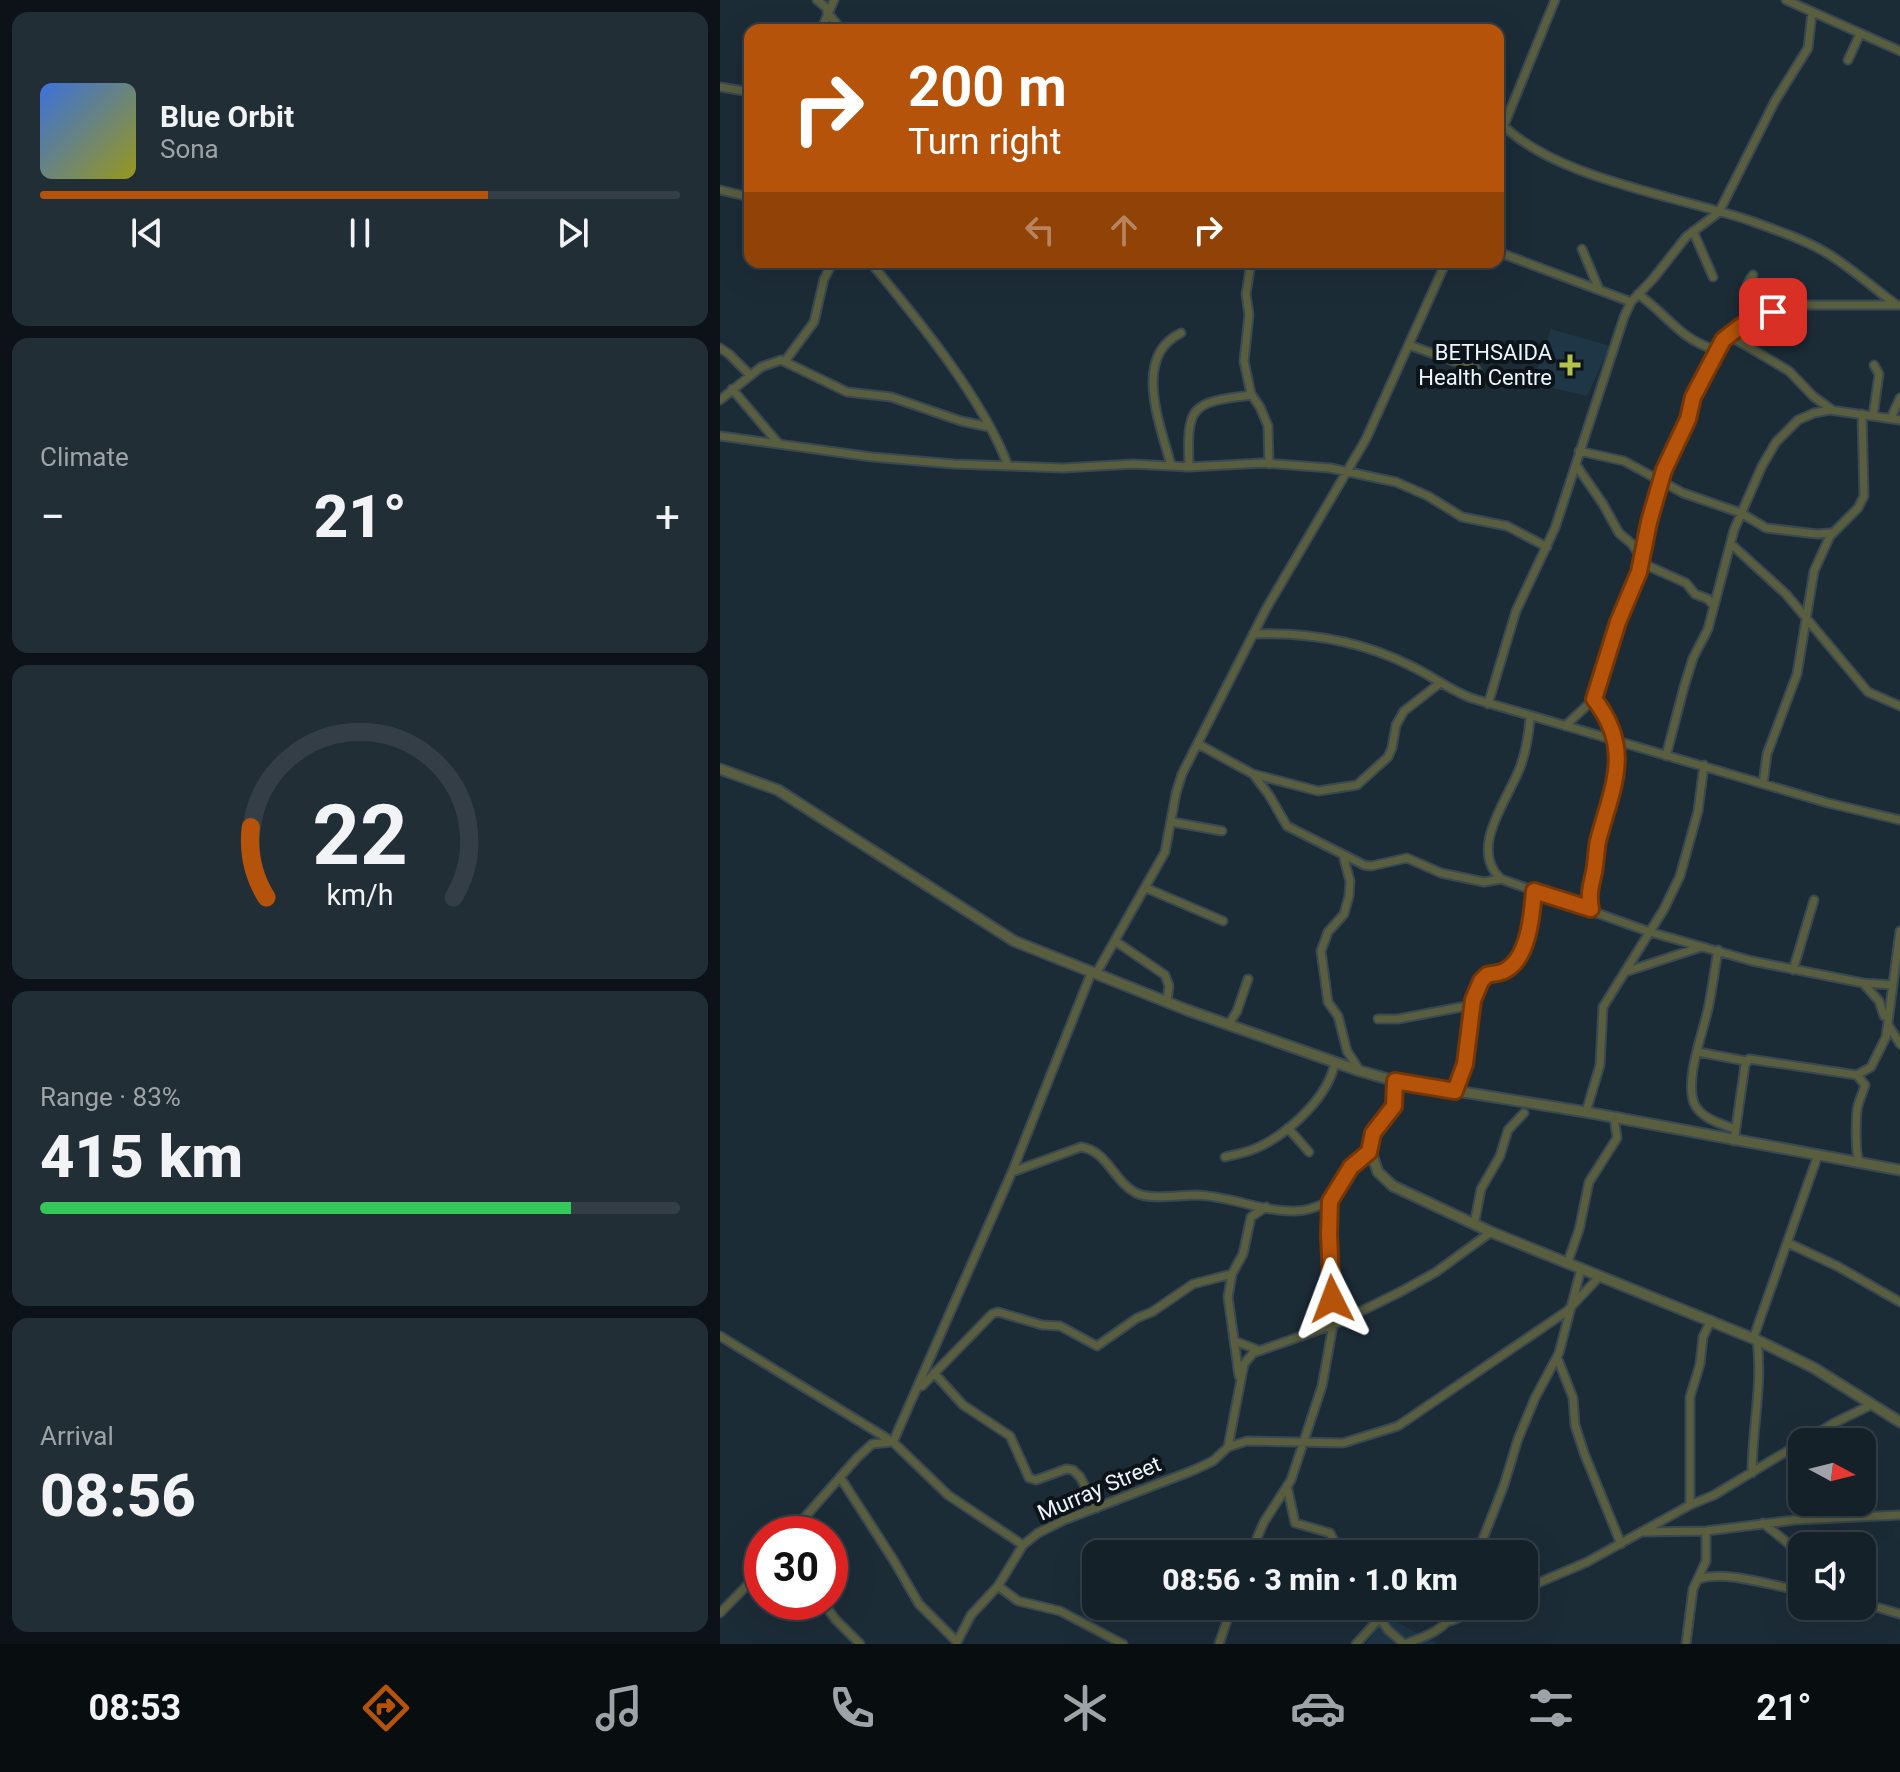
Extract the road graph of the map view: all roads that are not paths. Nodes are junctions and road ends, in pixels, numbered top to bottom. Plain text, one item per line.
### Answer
1 (817, 0) edge
2 (834, 0) edge
3 (1555, 0) edge
4 (1786, 0) edge
5 (1810, 0) edge
6 (828, 11) junction
7 (1810, 12) junction
8 (823, 24) edge
9 (838, 24) edge
10 (1860, 34) junction
11 (1900, 51) edge
12 (1848, 60) dead end
13 (720, 87) edge
14 (744, 91) edge
15 (1504, 115) edge
16 (1504, 127) edge
17 (720, 190) edge
18 (744, 196) edge
19 (1719, 212) junction
20 (1693, 231) junction
21 (1582, 249) dead end
22 (1504, 254) edge
23 (830, 268) edge
24 (875, 268) edge
25 (1443, 268) edge
26 (1250, 269) dead end
27 (1753, 275) dead end
28 (1713, 277) dead end
29 (1598, 288) junction
30 (1638, 294) junction
31 (1631, 302) junction
32 (1898, 306) edge
33 (1753, 320) junction
34 (1181, 333) dead end
35 (1728, 335) junction
36 (1409, 345) junction
37 (720, 348) edge
38 (1716, 350) junction
39 (785, 361) junction
40 (1874, 365) dead end
41 (1476, 369) dead end
42 (750, 375) junction
43 (732, 389) junction
44 (1252, 395) junction
45 (1900, 398) edge
46 (720, 400) edge
47 (1834, 411) junction
48 (1862, 414) junction
49 (1873, 416) junction
50 (1896, 419) edge
51 (989, 427) junction
52 (720, 436) edge
53 (779, 444) junction
54 (1579, 451) junction
55 (1269, 464) junction
56 (1171, 465) junction
57 (1576, 465) junction
58 (1008, 466) junction
59 (1189, 467) junction
60 (1346, 471) junction
61 (1661, 480) junction
62 (1741, 513) junction
63 (1832, 532) junction
64 (1730, 543) junction
65 (1547, 547) junction
66 (1642, 560) junction
67 (1713, 605) junction
68 (1806, 619) junction
69 (1253, 634) junction
70 (1440, 683) junction
71 (1594, 699) junction
72 (1488, 704) junction
73 (1900, 706) edge
74 (1530, 717) junction
75 (1565, 726) junction
76 (1617, 741) junction
77 (1198, 744) junction
78 (1666, 756) junction
79 (1704, 765) junction
80 (720, 769) edge
81 (1253, 774) junction
82 (1763, 784) junction
83 (1900, 820) edge
84 (1172, 822) junction
85 (1222, 831) dead end
86 (1343, 855) junction
87 (1501, 879) junction
88 (1146, 888) junction
89 (1534, 891) junction
90 (1814, 900) dead end
91 (1591, 909) junction
92 (1223, 921) dead end
93 (1900, 931) edge
94 (1650, 932) junction
95 (1115, 941) junction
96 (1704, 946) junction
97 (1718, 950) junction
98 (1793, 970) junction
99 (1628, 971) junction
100 (1094, 972) junction
101 (1248, 979) dead end
102 (1863, 983) junction
103 (1892, 985) junction
104 (1167, 1001) junction
105 (1472, 1005) junction
106 (1378, 1019) dead end
107 (1888, 1021) junction
108 (1229, 1024) junction
109 (1900, 1044) edge
110 (1698, 1052) junction
111 (1746, 1061) junction
112 (1335, 1062) junction
113 (1360, 1071) junction
114 (1857, 1075) junction
115 (1395, 1081) junction
116 (1455, 1091) junction
117 (1586, 1112) junction
118 (1524, 1113) dead end
119 (1614, 1117) junction
120 (1288, 1128) junction
121 (1735, 1129) junction
122 (1734, 1141) junction
123 (1309, 1152) dead end
124 (1369, 1152) junction
125 (1818, 1155) junction
126 (1225, 1157) dead end
127 (1859, 1161) junction
128 (1900, 1170) edge
129 (1012, 1172) junction
130 (1330, 1201) junction
131 (1253, 1205) junction
132 (1266, 1207) junction
133 (1252, 1216) junction
134 (1474, 1225) junction
135 (1491, 1232) junction
136 (1788, 1243) junction
137 (1567, 1264) junction
138 (1581, 1269) junction
139 (1232, 1274) junction
140 (1600, 1276) junction
141 (1900, 1302) edge
142 (1572, 1306) junction
143 (1711, 1320) junction
144 (1333, 1325) junction
145 (720, 1336) edge
146 (1755, 1339) junction
147 (1235, 1341) junction
148 (1258, 1350) junction
149 (1557, 1357) junction
150 (934, 1373) junction
151 (1240, 1380) junction
152 (918, 1391) junction
153 (1871, 1405) junction
154 (1900, 1422) edge
155 (1304, 1441) junction
156 (893, 1442) junction
157 (1228, 1447) junction
158 (1752, 1473) junction
159 (840, 1477) junction
160 (1287, 1486) junction
161 (1690, 1505) junction
162 (1097, 1508) junction
163 (1900, 1515) edge
164 (806, 1516) edge
165 (1763, 1523) junction
166 (1706, 1531) junction
167 (1639, 1532) junction
168 (1256, 1540) edge
169 (1334, 1540) edge
170 (1482, 1540) edge
171 (1788, 1543) edge
172 (1621, 1544) junction
173 (1023, 1545) junction
174 (1699, 1579) junction
175 (1538, 1583) edge
176 (998, 1586) junction
177 (744, 1588) edge
178 (1788, 1588) edge
179 (1876, 1607) edge
180 (720, 1613) edge
181 (1900, 1614) edge
182 (836, 1620) edge
183 (1227, 1620) edge
184 (1378, 1620) edge
185 (1380, 1620) edge
186 (1453, 1620) edge
187 (1448, 1622) joint
188 (956, 1643) edge
189 (860, 1644) edge
190 (1123, 1644) edge
191 (1219, 1644) edge
192 (1356, 1644) edge
193 (1404, 1644) edge
194 (1686, 1644) edge

1 - 6 street
2 - 6 street
3 - 15 street
4 - 7 street
5 - 7 street
6 - 8 street
6 - 9 street
7 - 10 street
7 - 19 street
10 - 11 street
10 - 12 street
13 - 14 street
16 - 19 street
17 - 18 street
19 - 20 street
19 - 32 street
20 - 28 street
20 - 30 street
21 - 29 street
22 - 29 street
23 - 39 street
24 - 51 street
25 - 36 street
26 - 44 street
27 - 33 street
29 - 31 street
30 - 31 street
30 - 38 street
31 - 54 street
32 - 33 street
33 - 35 street
34 - 56 street
35 - 38 street
35 - 47 street
36 - 41 street
36 - 60 street
37 - 42 street
38 - 61 street
39 - 42 street
39 - 51 street
40 - 49 street
42 - 43 street
43 - 46 street
43 - 53 street
44 - 55 street
44 - 59 street
45 - 50 street
47 - 48 street
47 - 62 street
48 - 49 street
48 - 63 street
49 - 50 street
51 - 58 street
52 - 53 street
53 - 58 street
54 - 57 street
54 - 61 street
55 - 59 street
55 - 60 street
56 - 58 street
56 - 59 street
57 - 65 street
57 - 66 street
60 - 65 street
60 - 69 street
61 - 62 street
61 - 66 street
62 - 63 street
62 - 64 street
63 - 68 street
64 - 67 street
64 - 68 street
65 - 72 street
66 - 67 street
66 - 71 street
67 - 78 street
68 - 73 street
68 - 82 street
69 - 70 street
69 - 77 street
70 - 72 street
70 - 81 street
71 - 75 street
71 - 76 street
72 - 74 street
74 - 75 street
74 - 87 street
75 - 76 street
76 - 78 street
76 - 91 street
77 - 81 street
77 - 84 street
78 - 79 street
79 - 82 street
79 - 94 street
80 - 100 street
81 - 86 street
82 - 83 street
84 - 85 street
84 - 88 street
86 - 87 street
86 - 113 street
87 - 89 street
88 - 92 street
88 - 95 street
89 - 91 street
89 - 105 street
90 - 98 street
91 - 94 street
93 - 103 street
94 - 96 street
94 - 99 street
95 - 100 street
95 - 104 street
96 - 97 street
96 - 99 street
97 - 98 street
97 - 110 street
98 - 102 street
99 - 117 street
100 - 104 street
100 - 129 street
101 - 108 street
102 - 103 street
102 - 107 street
103 - 107 street
104 - 108 street
105 - 106 street
105 - 116 street
107 - 109 street
107 - 114 street
108 - 112 street
110 - 111 street
110 - 121 street
111 - 114 street
111 - 121 street
112 - 113 street
112 - 120 street
113 - 115 street
114 - 127 street
115 - 116 street
115 - 124 street
116 - 117 street
117 - 119 street
118 - 134 street
119 - 122 street
119 - 137 street
120 - 123 street
120 - 126 street
121 - 122 street
122 - 125 street
124 - 130 street
124 - 134 street
125 - 127 street
125 - 136 street
127 - 128 street
129 - 131 street
129 - 152 street
130 - 132 street
130 - 144 street
131 - 132 street
131 - 133 street
132 - 133 street
133 - 139 street
134 - 135 street
135 - 137 street
135 - 144 street
136 - 141 street
136 - 146 street
137 - 138 street
138 - 140 street
138 - 142 street
139 - 147 street
139 - 150 street
140 - 142 street
140 - 143 street
142 - 149 street
142 - 155 street, Murray Street
143 - 146 street
143 - 161 street
144 - 148 street
144 - 155 street
145 - 156 street
146 - 153 street
146 - 158 street
147 - 148 street
147 - 151 street
148 - 151 street
149 - 170 street
149 - 172 street
150 - 152 street
150 - 162 street
151 - 157 street
152 - 156 street
153 - 154 street
153 - 158 street
155 - 157 street, Murray Street
155 - 160 street
156 - 159 street
156 - 173 street
157 - 162 street, Murray Street
158 - 161 street
159 - 164 street
159 - 188 street
160 - 168 street
160 - 169 street
161 - 167 street
162 - 173 street, Murray Street
163 - 165 street
165 - 166 street
165 - 171 street
166 - 167 street
166 - 174 street
167 - 172 street
172 - 175 street
173 - 176 street, Murray Street
174 - 178 street
174 - 194 street
176 - 188 street, Murray Street
176 - 190 street
177 - 180 street
179 - 181 street
182 - 189 street
183 - 191 street
184 - 192 street
185 - 193 street
186 - 187 street
187 - 193 street

